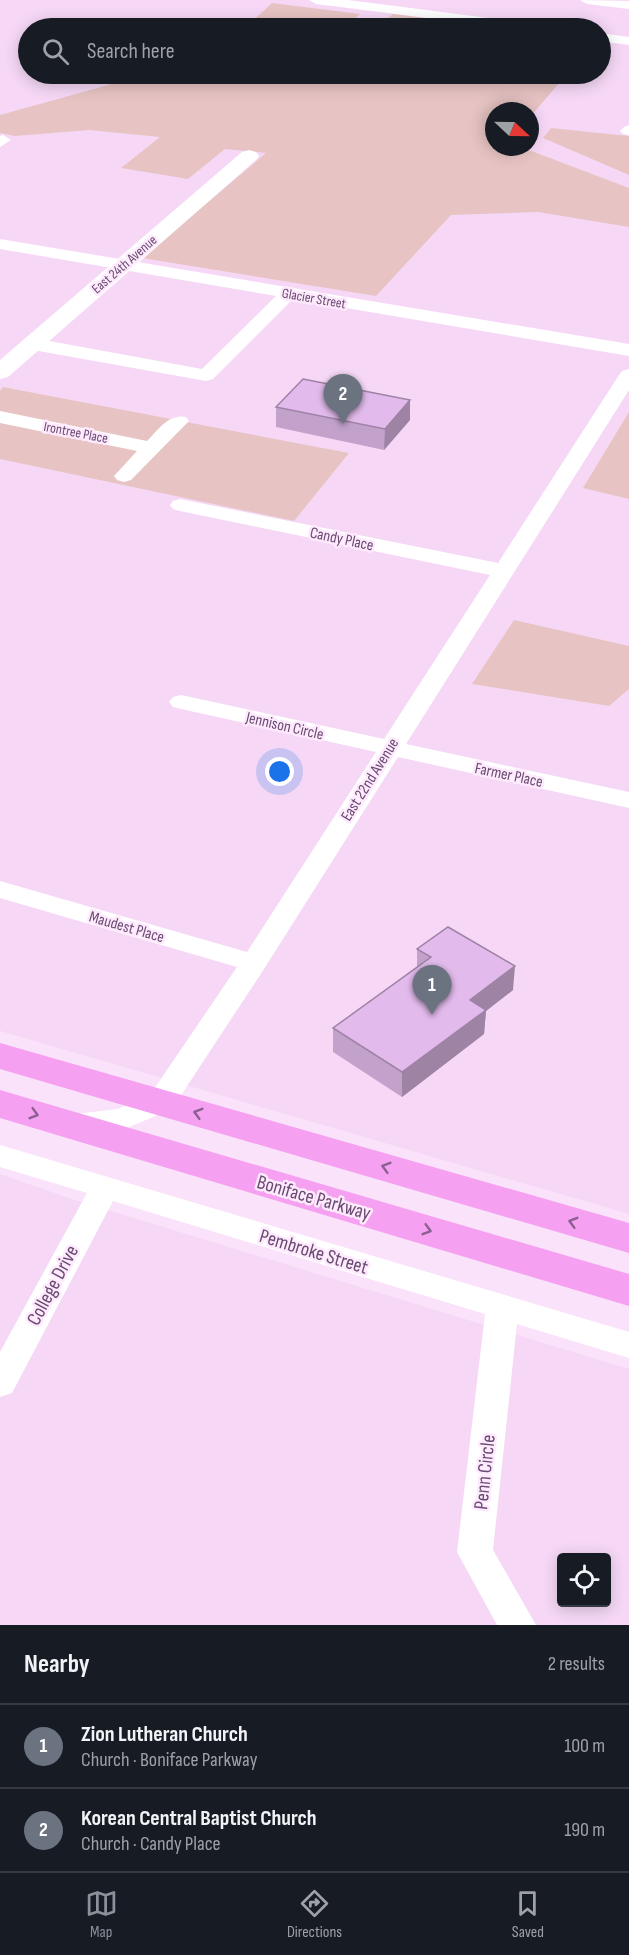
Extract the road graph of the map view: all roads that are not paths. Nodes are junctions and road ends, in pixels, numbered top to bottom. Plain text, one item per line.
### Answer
1 (316, 0) edge
2 (587, 0) edge
3 (629, 5) edge
4 (457, 18) edge
5 (611, 39) edge
6 (629, 41) edge
7 (249, 156) dead end
8 (0, 244) edge
9 (123, 266) junction
10 (289, 293) junction
11 (33, 344) junction
12 (629, 350) edge
13 (0, 372) edge
14 (629, 375) edge
15 (0, 417) edge
16 (178, 421) dead end
17 (152, 448) junction
18 (124, 476) dead end
19 (180, 505) dead end
20 (503, 571) junction
21 (181, 702) dead end
22 (389, 748) junction
23 (629, 800) edge
24 (0, 889) edge
25 (254, 963) junction
26 (0, 1056) edge
27 (161, 1102) junction
28 (0, 1104) edge
29 (69, 1124) junction
30 (0, 1156) edge
31 (105, 1188) junction
32 (629, 1238) edge
33 (629, 1290) edge
34 (502, 1307) junction
35 (629, 1345) edge
36 (0, 1383) edge
37 (517, 1625) edge

1 - 4 street
2 - 3 street
5 - 6 street
7 - 9 street, East 24th Avenue
8 - 9 street, Glacier Street
9 - 10 street, Glacier Street
9 - 11 street, East 24th Avenue
10 - 11 street
10 - 12 street, Glacier Street
11 - 13 street, East 24th Avenue
14 - 20 street, East 22nd Avenue
15 - 17 street, Irontree Place
16 - 17 street
17 - 18 street
19 - 20 street, Candy Place
20 - 22 street, East 22nd Avenue
21 - 22 street, Jennison Circle
22 - 23 street, Farmer Place
22 - 25 street, East 22nd Avenue
24 - 25 street, Maudest Place
25 - 27 street, East 22nd Avenue
26 - 27 main road
27 - 29 street
32 -> 27 main road
28 -> 29 main road, Boniface Parkway
29 -> 33 main road, Boniface Parkway
30 - 31 street, Pembroke Street
31 - 34 street, Pembroke Street
31 - 36 street, College Drive
34 - 35 street, Pembroke Street
34 - 37 street, Penn Circle

